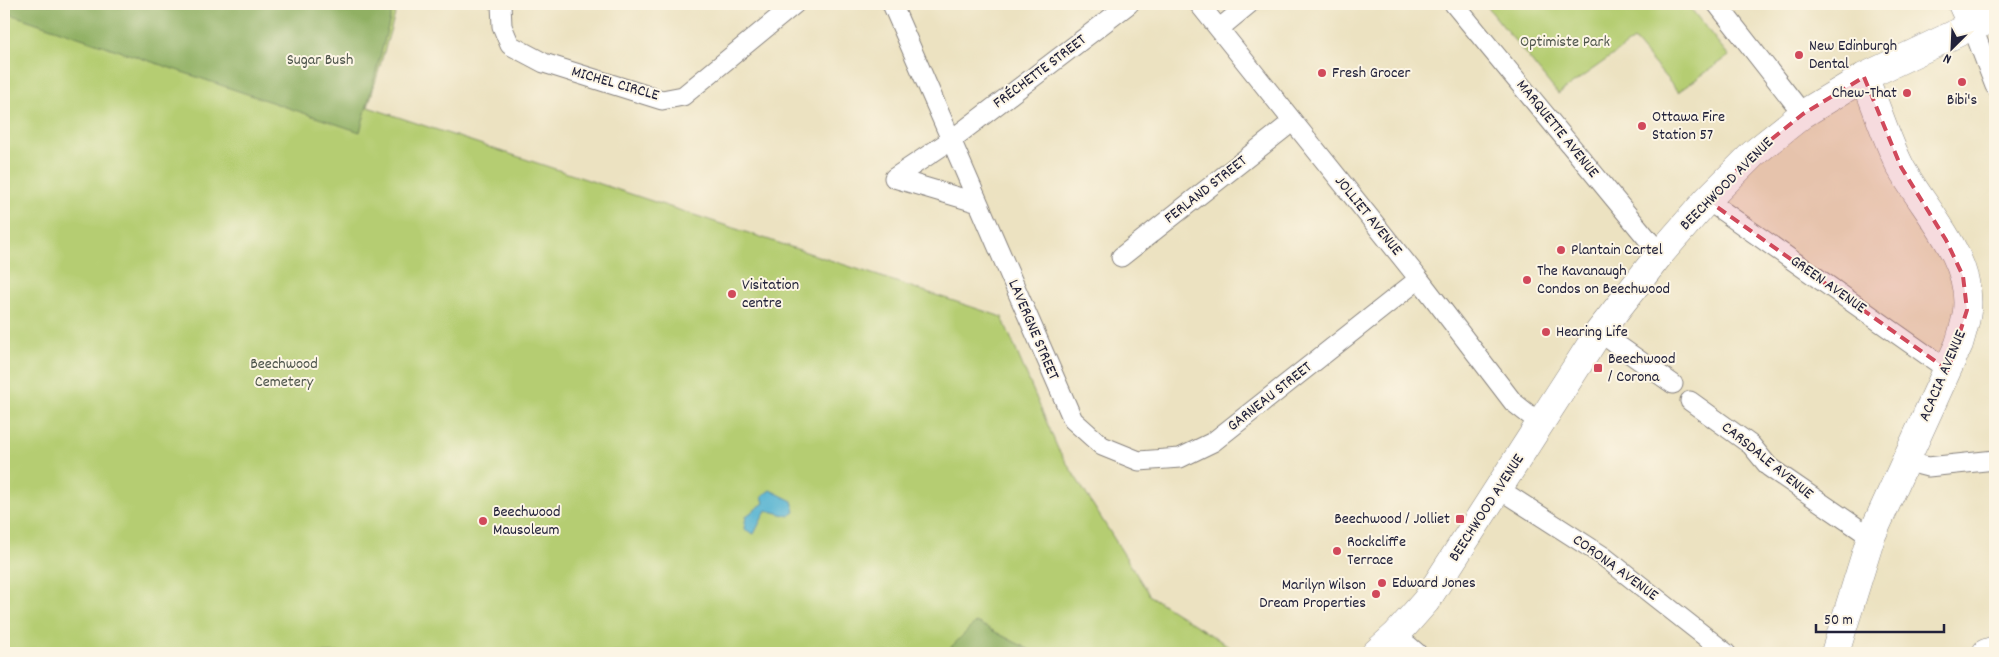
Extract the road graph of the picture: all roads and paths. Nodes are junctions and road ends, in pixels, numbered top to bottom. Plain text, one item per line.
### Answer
1 (501, 4) edge
2 (795, 4) edge
3 (892, 4) edge
4 (1129, 4) edge
5 (1199, 4) edge
6 (1249, 4) edge
7 (1454, 4) edge
8 (1717, 4) edge
9 (1977, 16) edge
10 (1220, 28) junction
11 (1864, 76) junction
12 (1995, 86) edge
13 (1803, 114) junction
14 (1292, 122) junction
15 (951, 140) junction
16 (1707, 200) junction
17 (978, 203) junction
18 (1660, 254) junction
19 (1121, 257) dead end
20 (1419, 279) junction
21 (1599, 332) junction
22 (1948, 370) junction
23 (1673, 384) dead end
24 (1690, 401) dead end
25 (1541, 424) junction
26 (1102, 446) joint
27 (1995, 460) edge
28 (1905, 461) junction
29 (1499, 489) junction
30 (1870, 537) junction
31 (1396, 635) junction
32 (1995, 650) edge
33 (1376, 653) edge
34 (1417, 653) edge
35 (1726, 653) edge
36 (1836, 653) edge
37 (1986, 653) edge

1 - 2 street, MICHEL CIRCLE
3 - 15 street, LAVERGNE STREET
4 - 15 street, FRÉCHETTE STREET
5 - 10 street, JOLLIET AVENUE
6 - 10 street
7 - 18 street, MARQUETTE AVENUE
8 - 13 street
9 - 11 main road, BEECHWOOD AVENUE
9 - 12 street
10 - 14 street, JOLLIET AVENUE
11 - 13 main road, BEECHWOOD AVENUE
11 - 22 main road, ACACIA AVENUE
13 - 16 main road, BEECHWOOD AVENUE
14 - 19 street, FERLAND STREET
14 - 20 street, JOLLIET AVENUE
15 - 17 street, LAVERGNE STREET
15 - 17 street
16 - 18 main road, BEECHWOOD AVENUE
16 - 22 street, GREEN AVENUE
17 - 26 street, LAVERGNE STREET
18 - 21 main road, BEECHWOOD AVENUE
20 - 25 street, JOLLIET AVENUE
20 - 26 street, GARNEAU STREET
21 - 23 street
21 - 25 main road, BEECHWOOD AVENUE
22 - 28 main road, ACACIA AVENUE
24 - 30 street, CARSDALE AVENUE
25 - 29 main road, BEECHWOOD AVENUE
27 - 28 street
28 - 30 main road, ACACIA AVENUE
29 - 31 main road, BEECHWOOD AVENUE
29 - 35 street, CORONA AVENUE
30 - 36 main road, ACACIA AVENUE
31 - 33 main road, BEECHWOOD AVENUE
31 - 34 street
32 - 37 main road

